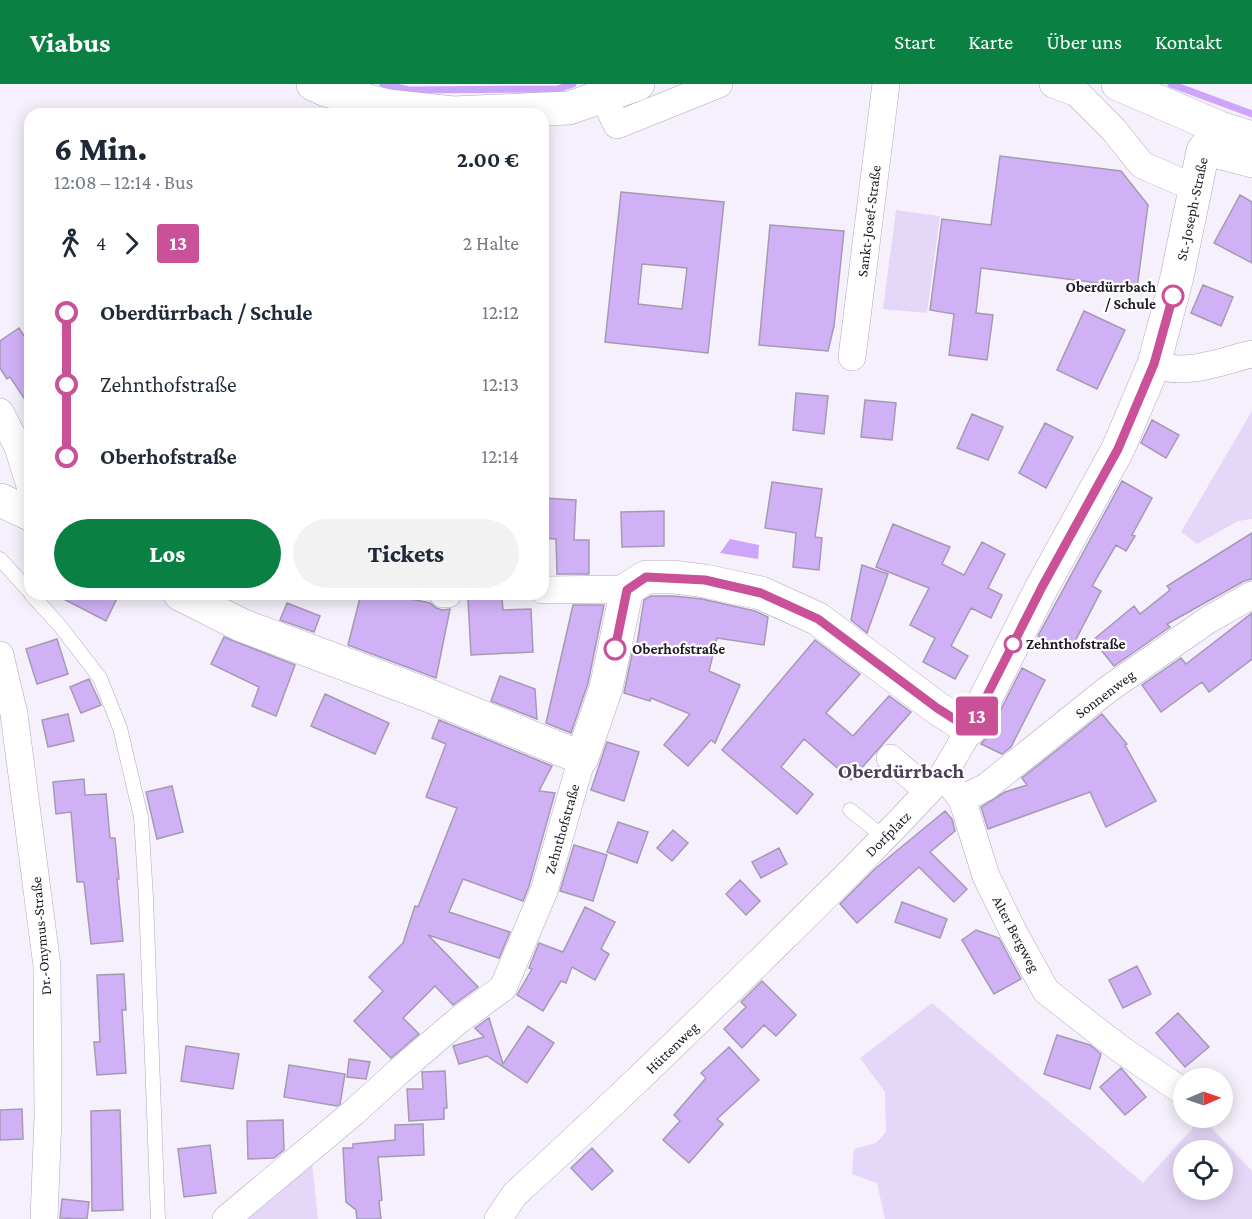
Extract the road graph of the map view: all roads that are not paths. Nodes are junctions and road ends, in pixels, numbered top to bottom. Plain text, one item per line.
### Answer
1 (313, 84) edge
2 (638, 84) edge
3 (719, 84) edge
4 (886, 84) edge
5 (1053, 84) edge
6 (1118, 84) edge
7 (603, 96) junction
8 (407, 108) edge
9 (549, 109) edge
10 (1252, 138) edge
11 (1212, 139) junction
12 (1252, 164) edge
13 (1195, 188) junction
14 (1252, 354) edge
15 (852, 357) dead end
16 (1154, 364) junction
17 (0, 411) edge
18 (24, 477) edge
19 (0, 500) edge
20 (24, 506) edge
21 (0, 559) edge
22 (24, 585) edge
23 (549, 590) edge
24 (627, 590) junction
25 (1252, 595) edge
26 (37, 600) edge
27 (192, 600) edge
28 (0, 655) edge
29 (970, 729) junction
30 (582, 758) junction
31 (891, 758) dead end
32 (936, 783) junction
33 (962, 799) junction
34 (850, 810) dead end
35 (882, 840) junction
36 (847, 876) joint
37 (1173, 1085) edge
38 (44, 1219) edge
39 (158, 1219) edge
40 (226, 1219) edge
41 (498, 1219) edge

1 - 8 street
2 - 7 street
3 - 7 street
4 - 15 street, Sankt-Josef-Straße
5 - 13 street
6 - 11 street
7 - 9 street
10 - 11 street
11 - 12 street
11 - 13 street, St.-Joseph-Straße
13 - 16 street, St.-Joseph-Straße
14 - 16 street
16 - 29 street, St.-Joseph-Straße
17 - 18 street
19 - 20 street
21 - 22 lane
23 - 24 street
24 - 29 street
24 - 30 street, Zehnthofstraße
25 - 33 street, Sonnenweg
26 - 39 lane
27 - 30 street
28 - 38 street, Dr.-Onymus-Straße
29 - 32 street
30 - 40 street, Zehnthofstraße
31 - 32 street
32 - 33 street, Alter Bergweg
32 - 35 street, Dorfplatz
33 - 37 street, Alter Bergweg
34 - 35 lane
35 - 36 street, Dorfplatz
36 - 41 street, Hüttenweg

